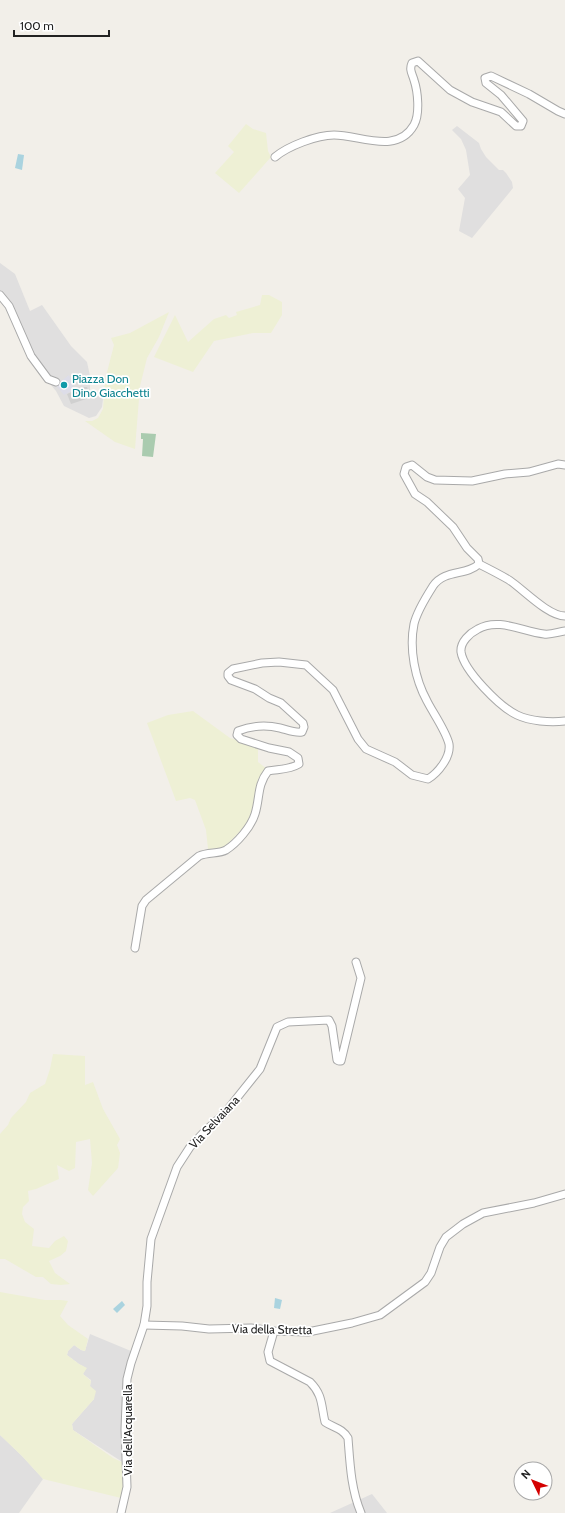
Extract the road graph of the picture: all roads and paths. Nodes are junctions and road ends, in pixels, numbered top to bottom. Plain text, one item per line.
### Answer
1 (565, 114) edge
2 (275, 157) dead end
3 (0, 295) edge
4 (56, 382) dead end
5 (565, 464) edge
6 (479, 564) junction
7 (565, 616) edge
8 (565, 631) edge
9 (565, 721) edge
10 (135, 948) dead end
11 (356, 962) dead end
12 (565, 1194) edge
13 (144, 1325) junction
14 (274, 1331) junction
15 (122, 1513) edge
16 (361, 1513) edge

1 - 2 street
3 - 4 street
5 - 6 street
6 - 7 street
6 - 10 street
8 - 9 street
11 - 13 street, Via Selvaiana
12 - 14 street, Via della Stretta
13 - 14 street, Via della Stretta
13 - 15 street, Via dell'Acquarella
14 - 16 street

